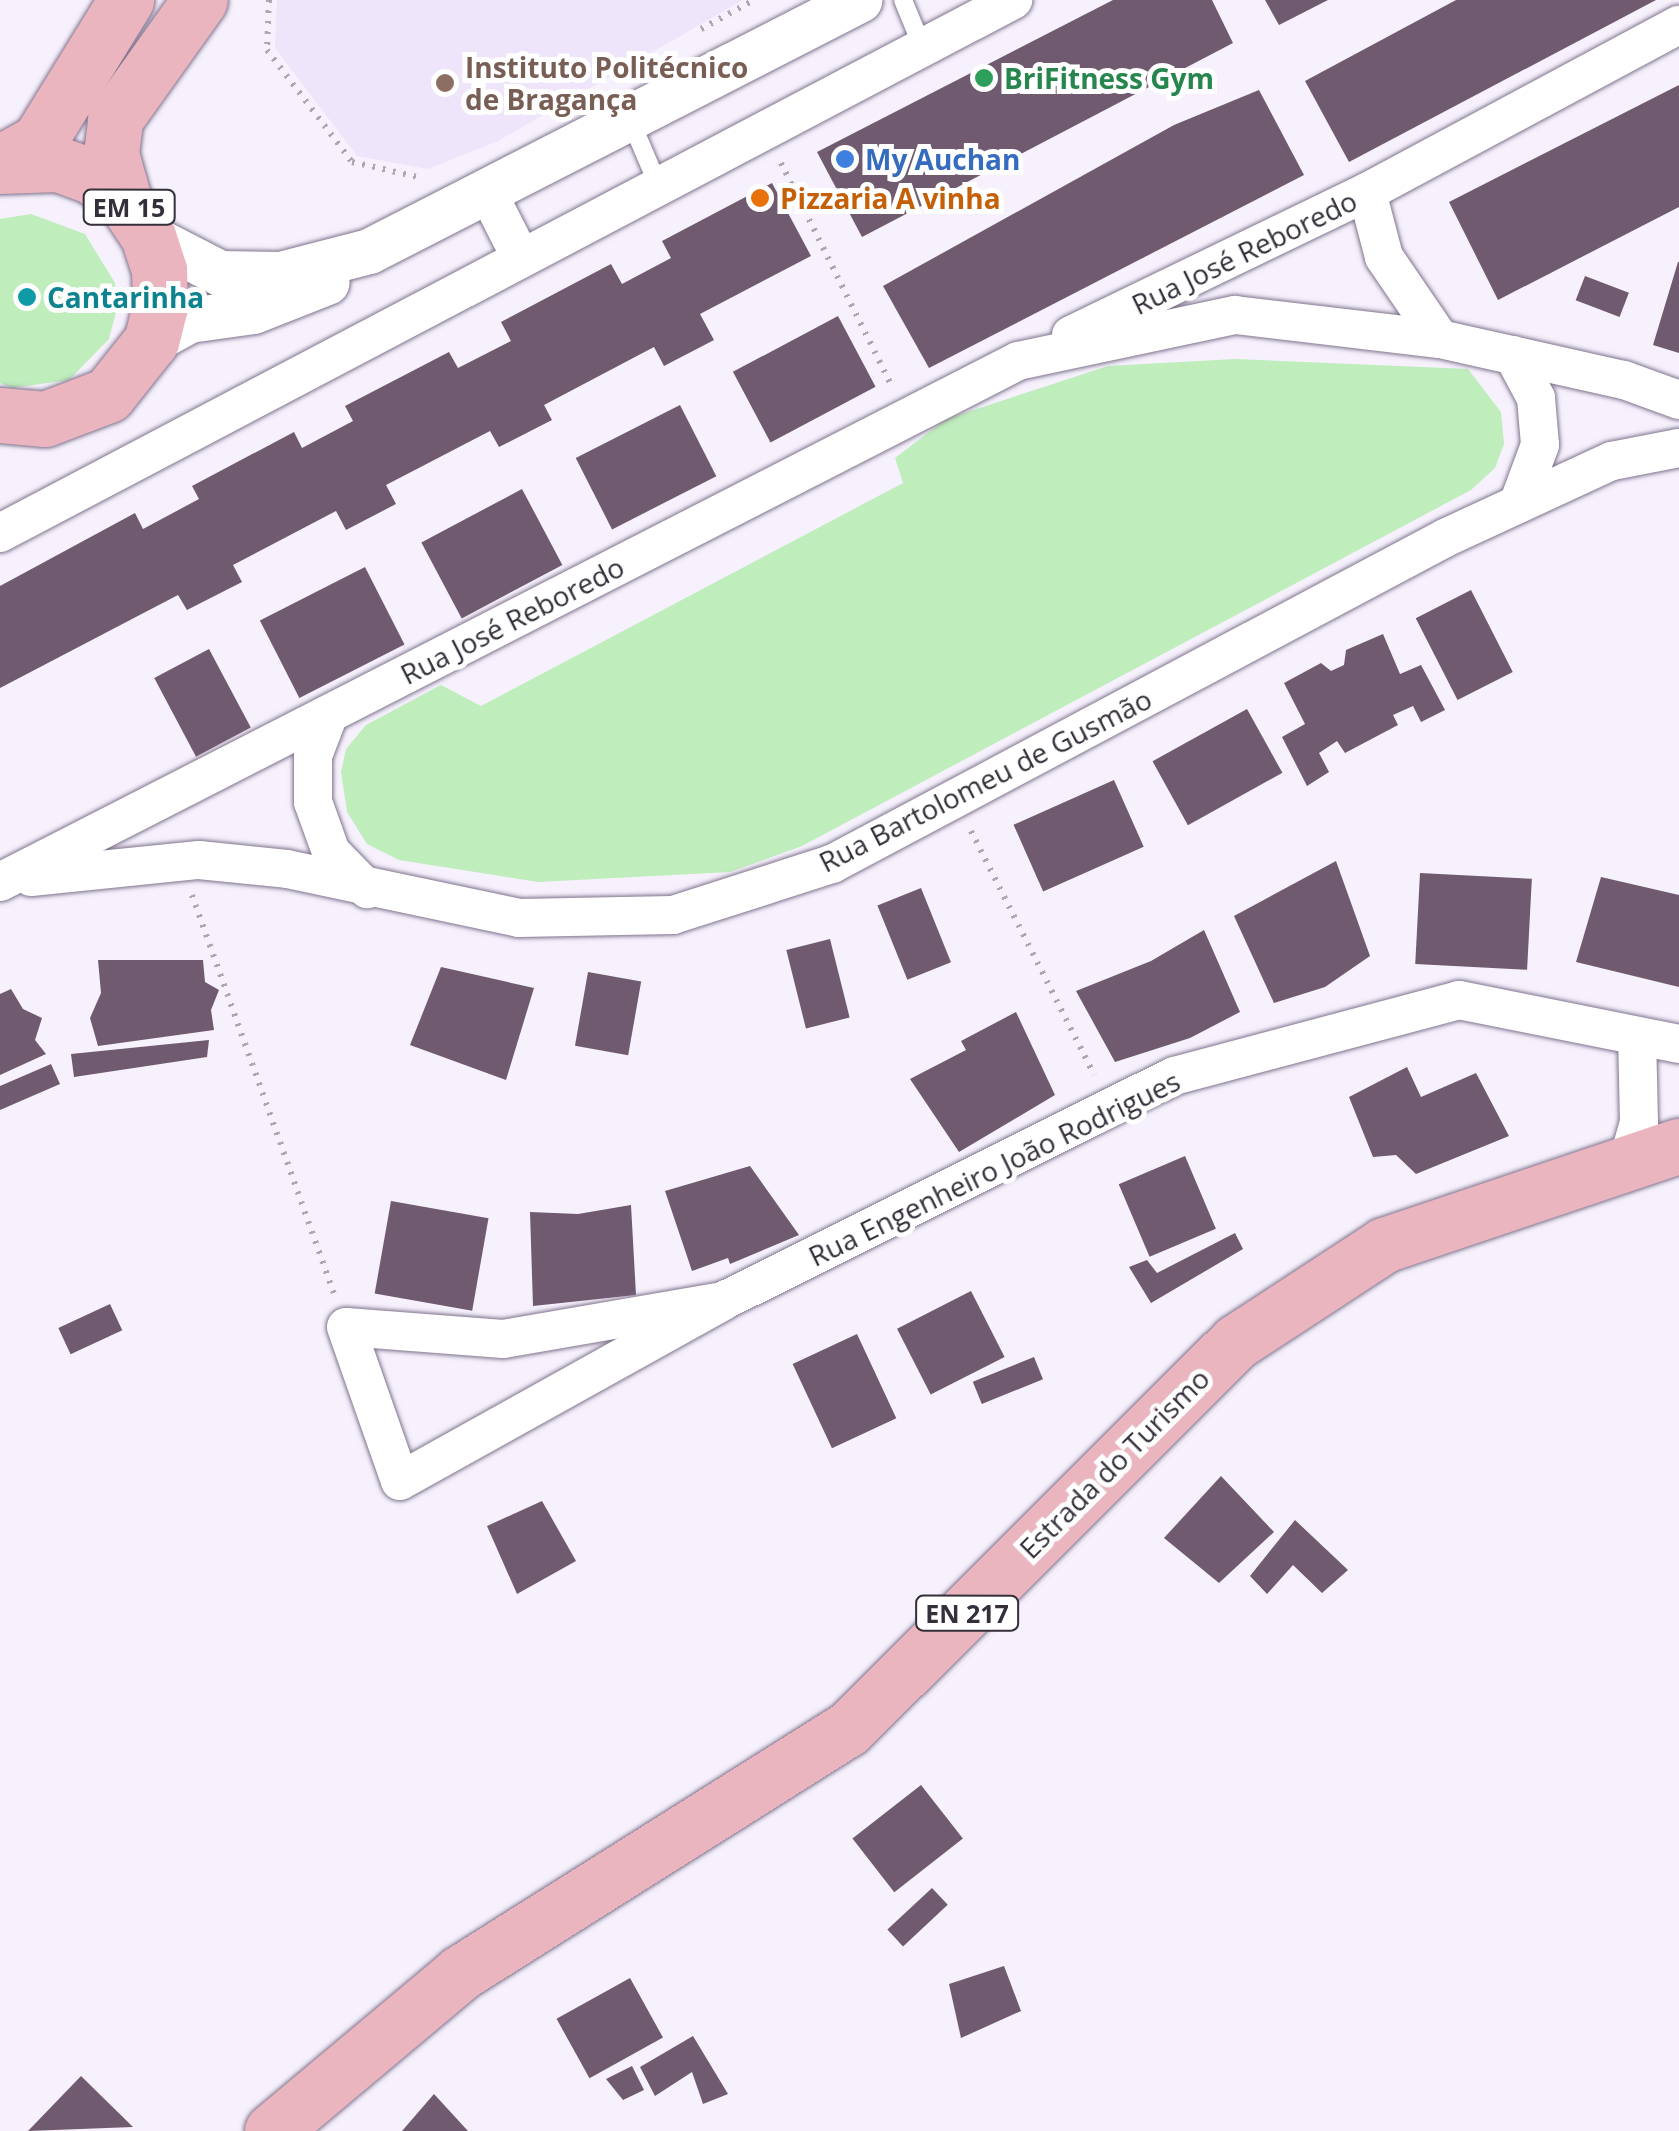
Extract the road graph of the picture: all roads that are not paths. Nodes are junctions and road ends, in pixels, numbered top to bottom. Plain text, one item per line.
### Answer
1 (126, 0) edge
2 (200, 0) edge
3 (859, 0) edge
4 (903, 0) edge
5 (1013, 0) edge
6 (1679, 25) edge
7 (922, 46) junction
8 (630, 119) junction
9 (0, 165) edge
10 (658, 185) junction
11 (1367, 192) junction
12 (488, 195) junction
13 (136, 218) junction
14 (368, 251) junction
15 (521, 258) junction
16 (1440, 339) junction
17 (151, 341) junction
18 (1514, 355) junction
19 (1018, 361) junction
20 (1679, 400) edge
21 (0, 415) edge
22 (1679, 448) edge
23 (1518, 504) junction
24 (0, 533) edge
25 (329, 714) junction
26 (180, 862) joint
27 (3, 881) edge
28 (368, 890) junction
29 (1637, 1036) junction
30 (1679, 1044) edge
31 (1654, 1153) edge
32 (724, 1301) junction
33 (272, 2131) edge

1 - 9 main road, EM 15
2 - 13 main road, EM 15
3 - 8 street
4 - 7 lane
5 - 7 street
6 - 11 street
7 - 10 street
8 - 10 lane
8 - 12 street
9 - 13 main road, EM 15
10 - 15 street
11 - 16 street, Rua José Reboredo
11 - 19 street, Rua José Reboredo
12 - 14 street
12 - 15 street
13 - 14 street
13 - 17 main road, EM 15
14 - 17 street
15 - 24 street
16 - 18 street
16 - 19 street, Rua José Reboredo
17 - 21 main road, EM 15
18 - 20 street
18 - 23 street
19 - 25 street, Rua José Reboredo
22 - 23 street, Rua Bartolomeu de Gusmão
23 - 28 street, Rua Bartolomeu de Gusmão
25 - 27 street, Rua José Reboredo
25 - 28 street
26 - 27 street, Rua José Reboredo
26 - 28 street, Rua Bartolomeu de Gusmão
29 - 30 street, Rua Engenheiro João Rodrigues
29 - 31 street
29 - 32 street, Rua Engenheiro João Rodrigues
31 - 33 main road, Estrada do Turismo / EN 217
32 - 32 street, Rua Engenheiro João Rodrigues

